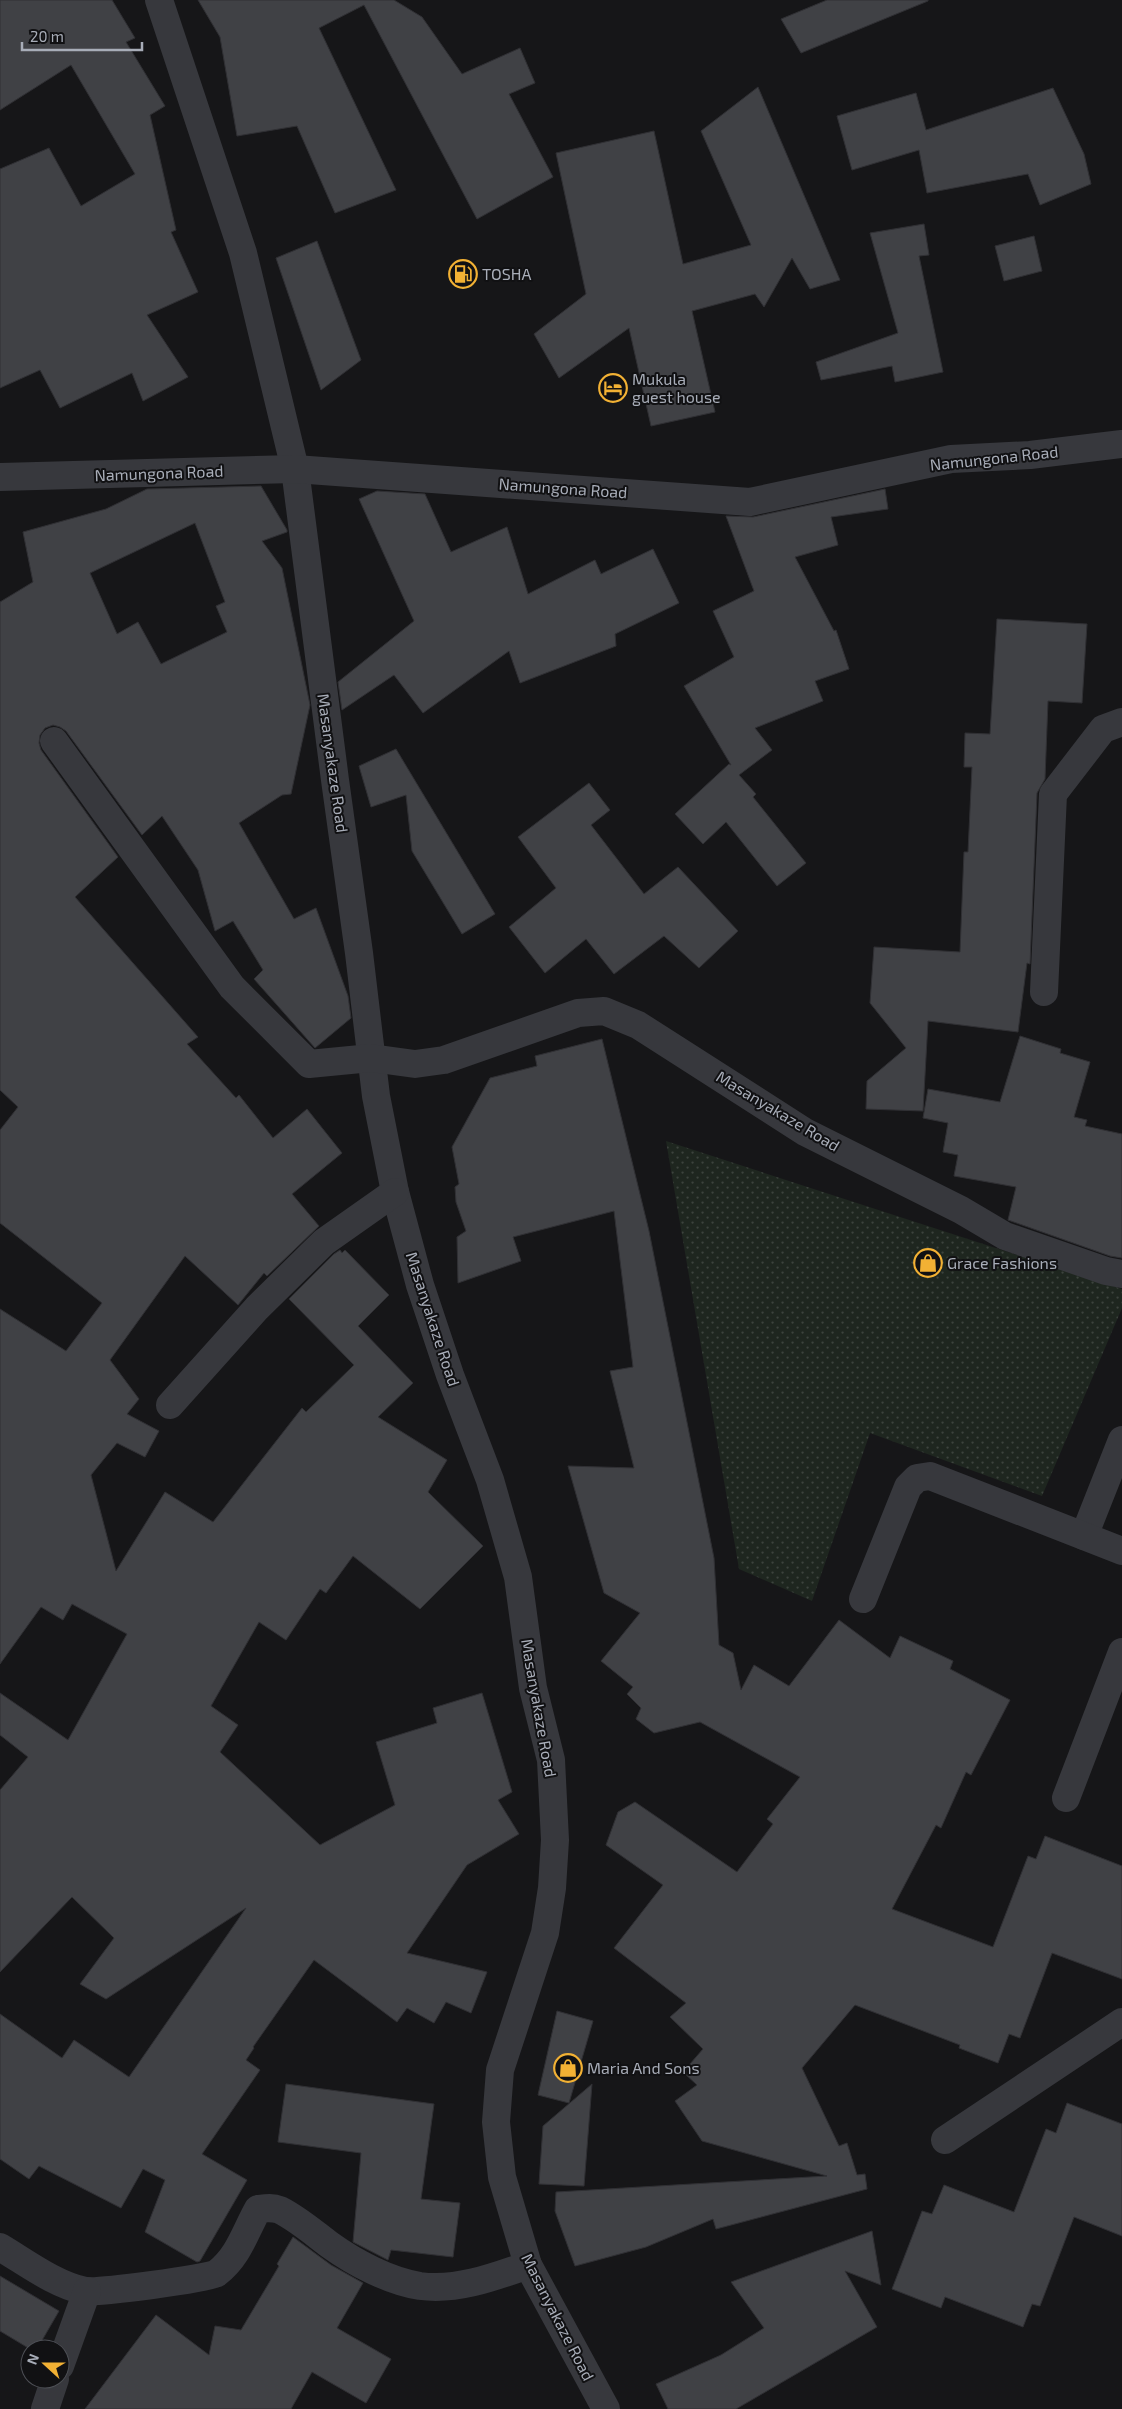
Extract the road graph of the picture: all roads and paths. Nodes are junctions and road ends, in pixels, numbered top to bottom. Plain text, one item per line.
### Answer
1 (159, 0) edge
2 (1122, 444) edge
3 (295, 469) junction
4 (0, 477) edge
5 (1122, 722) edge
6 (54, 741) dead end
7 (1044, 992) dead end
8 (371, 1058) junction
9 (395, 1192) junction
10 (1122, 1274) edge
11 (170, 1405) dead end
12 (1122, 1440) edge
13 (1084, 1536) junction
14 (1122, 1551) edge
15 (862, 1599) dead end
16 (1122, 1652) edge
17 (1066, 1798) dead end
18 (1122, 2022) edge
19 (945, 2140) dead end
20 (0, 2247) edge
21 (528, 2265) junction
22 (87, 2291) junction
23 (70, 2339) edge
24 (52, 2389) edge
25 (45, 2409) edge
26 (606, 2409) edge

1 - 3 street, Masanyakaze Road
2 - 3 street, Namungona Road
3 - 4 street, Namungona Road
3 - 8 street, Masanyakaze Road
5 - 7 street
6 - 8 street, Masanyakaze Road
8 - 9 street, Masanyakaze Road
8 - 10 street, Masanyakaze Road
9 - 11 street
9 - 21 street, Masanyakaze Road
12 - 13 street
13 - 14 street
13 - 15 street
16 - 17 street
18 - 19 street
20 - 22 street
21 - 22 street
21 - 26 street, Masanyakaze Road
22 - 23 street
24 - 25 street

